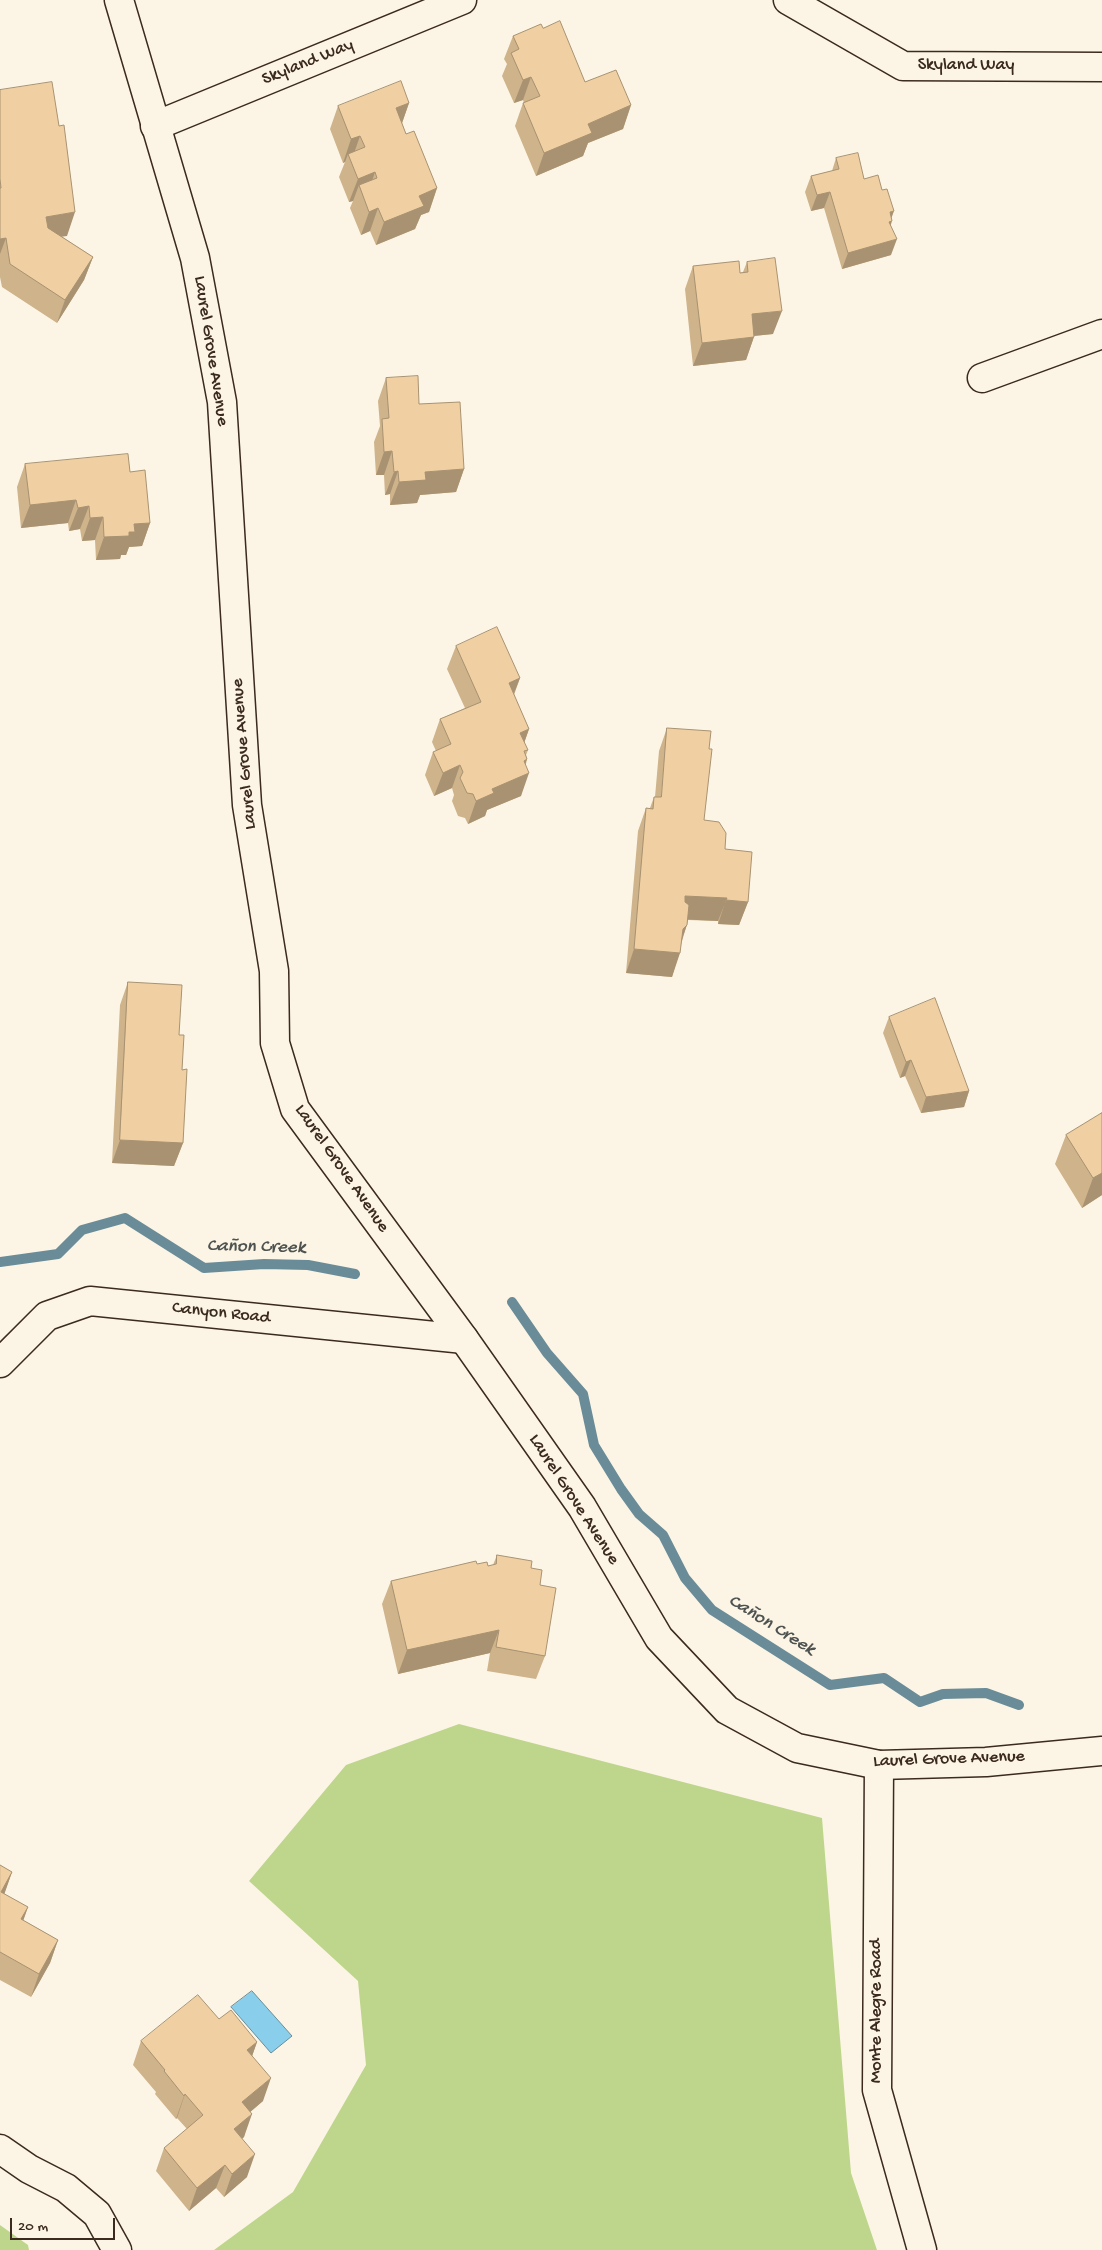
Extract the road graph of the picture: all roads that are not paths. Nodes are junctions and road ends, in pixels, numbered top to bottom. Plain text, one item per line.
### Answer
1 (119, 0) edge
2 (462, 0) edge
3 (788, 0) edge
4 (1102, 67) edge
5 (155, 126) junction
6 (1102, 334) edge
7 (982, 378) dead end
8 (464, 1339) junction
9 (0, 1363) edge
10 (1102, 1751) edge
11 (879, 1765) junction
12 (0, 2149) edge
13 (117, 2250) edge
14 (922, 2250) edge

1 - 5 street, Laurel Grove Avenue
2 - 5 street, Skyland Way
3 - 4 street, Skyland Way
5 - 8 street, Laurel Grove Avenue
6 - 7 street
8 - 9 street, Canyon Road
8 - 11 street, Laurel Grove Avenue
10 - 11 street, Laurel Grove Avenue
11 - 14 street, Monte Alegre Road
12 - 13 street

